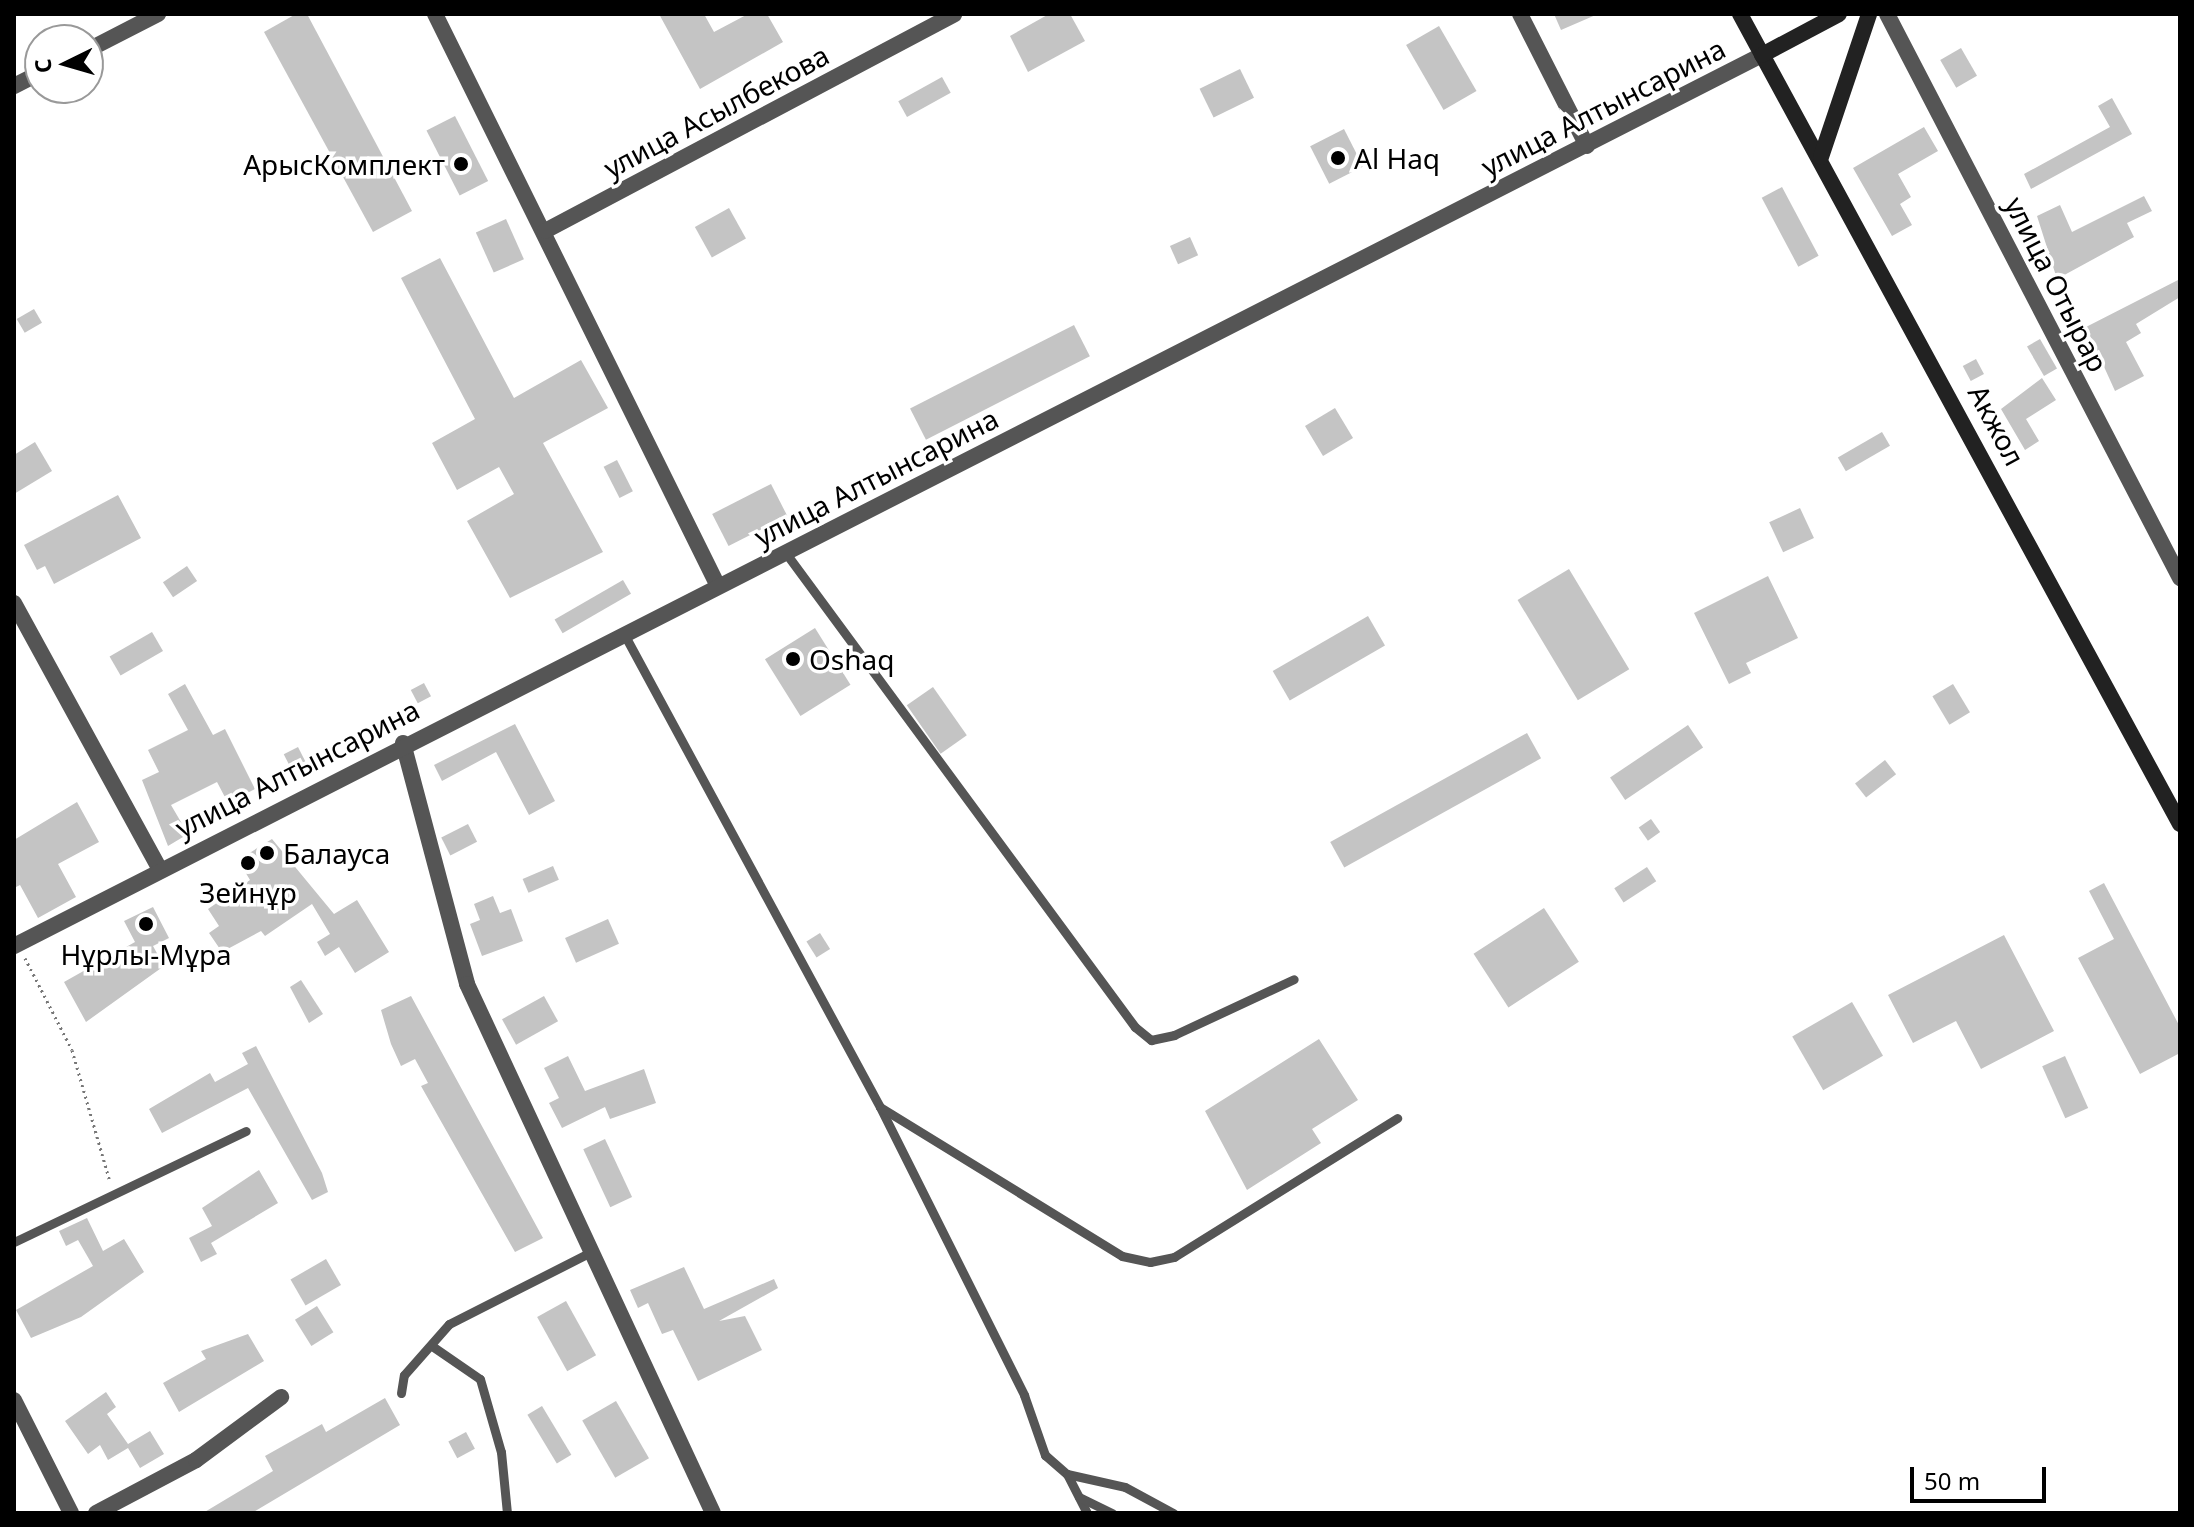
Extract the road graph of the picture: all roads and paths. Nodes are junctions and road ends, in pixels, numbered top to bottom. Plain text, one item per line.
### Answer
1 (158, 14) edge
2 (435, 14) edge
3 (954, 14) edge
4 (1520, 14) edge
5 (1740, 14) edge
6 (1839, 14) edge
7 (1869, 14) edge
8 (1887, 14) edge
9 (104, 42) edge
10 (1762, 55) junction
11 (1587, 146) junction
12 (1821, 157) junction
13 (545, 231) junction
14 (785, 552) junction
15 (2180, 578) edge
16 (718, 586) junction
17 (14, 603) edge
18 (623, 633) junction
19 (403, 743) junction
20 (2180, 824) edge
21 (159, 868) junction
22 (16, 945) edge
23 (1294, 979) dead end
24 (880, 1107) junction
25 (1397, 1118) dead end
26 (246, 1131) dead end
27 (115, 1194) junction
28 (14, 1242) edge
29 (591, 1252) junction
30 (432, 1346) junction
31 (401, 1393) dead end
32 (281, 1397) dead end
33 (14, 1400) edge
34 (1067, 1474) junction
35 (1078, 1496) junction
36 (71, 1513) edge
37 (96, 1513) edge
38 (507, 1513) edge
39 (713, 1513) edge
40 (1087, 1513) edge
41 (1112, 1513) edge
42 (1173, 1513) edge

1 - 9 street
2 - 13 street
3 - 13 street, улица Асылбекова
4 - 11 street
5 - 10 main road, Акжол
6 - 10 main road
7 - 12 main road
8 - 15 street, улица Отырар
10 - 11 street, улица Алтынсарина
10 - 12 main road, Акжол
11 - 14 street, улица Алтынсарина
12 - 20 main road, Акжол
13 - 16 street
14 - 16 street, улица Алтынсарина
14 - 23 lane
16 - 18 street, улица Алтынсарина
17 - 21 street
18 - 19 street, улица Алтынсарина
18 - 24 lane
19 - 21 street, улица Алтынсарина
19 - 29 street
21 - 22 street, улица Алтынсарина
22 - 27 path
24 - 25 lane
24 - 34 lane
26 - 27 lane
27 - 28 lane
29 - 30 lane
29 - 39 street
30 - 31 lane
30 - 38 lane
32 - 37 street
33 - 36 street
34 - 35 lane
34 - 42 lane
35 - 40 lane
35 - 41 lane

